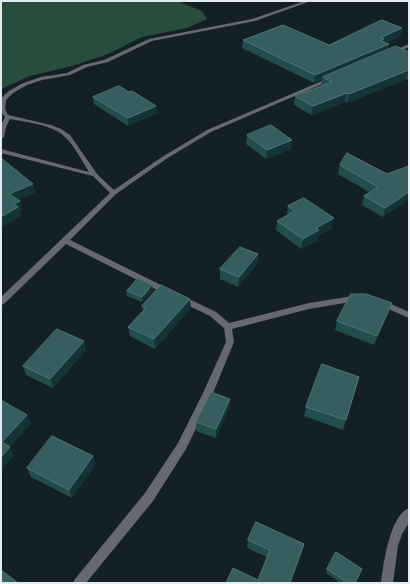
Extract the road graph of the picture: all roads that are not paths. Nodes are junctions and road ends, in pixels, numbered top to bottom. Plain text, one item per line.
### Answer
1 (309, 1) edge
2 (408, 48) edge
3 (384, 56) edge
4 (336, 77) edge
5 (2, 99) edge
6 (5, 116) edge
7 (1, 137) edge
8 (1, 151) edge
9 (95, 175) junction
10 (114, 193) junction
11 (65, 240) junction
12 (1, 302) edge
13 (409, 315) edge
14 (228, 327) junction
15 (409, 513) edge
16 (80, 583) edge
17 (387, 583) edge

1 - 5 street
2 - 3 street
4 - 10 street
5 - 6 street
6 - 7 street
6 - 9 street
8 - 9 street
9 - 10 street
10 - 11 street
11 - 12 street
11 - 14 street
13 - 14 street
14 - 16 street
15 - 17 street

